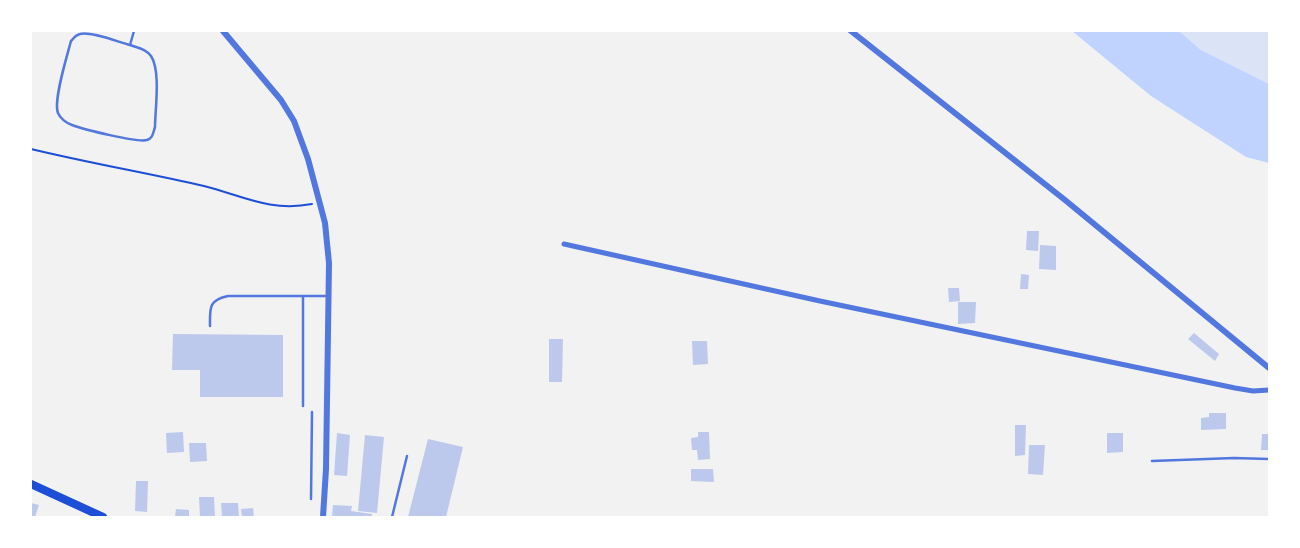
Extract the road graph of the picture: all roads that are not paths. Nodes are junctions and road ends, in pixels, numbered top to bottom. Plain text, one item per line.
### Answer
1 (134, 31) edge
2 (222, 31) edge
3 (851, 31) edge
4 (130, 45) junction
5 (564, 244) dead end
6 (303, 296) junction
7 (328, 296) junction
8 (210, 326) dead end
9 (1269, 368) edge
10 (1269, 390) edge
11 (303, 406) dead end
12 (312, 412) dead end
13 (407, 456) dead end
14 (1269, 459) edge
15 (1152, 461) dead end
16 (31, 484) edge
17 (311, 499) dead end
18 (103, 517) edge
19 (323, 517) edge
20 (392, 517) edge

1 - 4 lane
2 - 7 street
3 - 9 street
4 - 4 lane
5 - 10 street
6 - 7 lane
6 - 8 lane
6 - 11 lane
7 - 19 street
12 - 17 lane
13 - 20 lane
14 - 15 lane
16 - 18 main road

